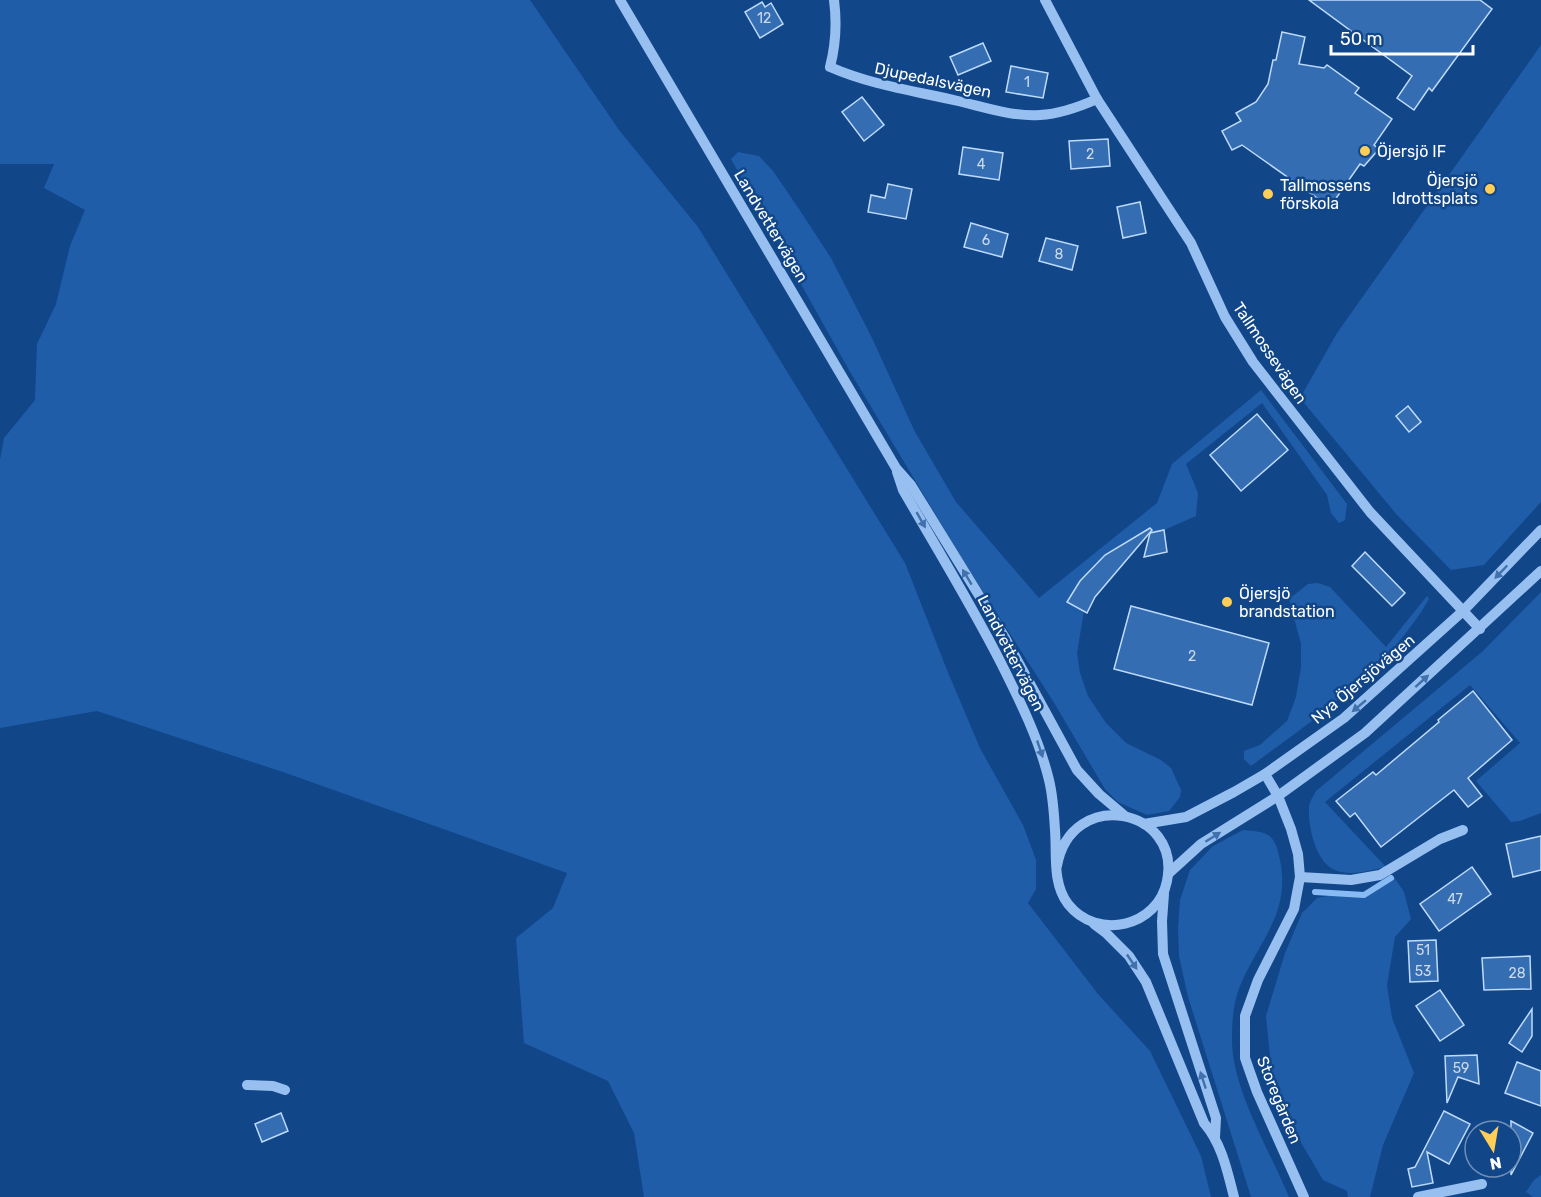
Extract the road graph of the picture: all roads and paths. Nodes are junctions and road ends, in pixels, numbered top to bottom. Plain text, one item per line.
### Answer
1 (620, 0) edge
2 (834, 0) edge
3 (1045, 0) edge
4 (1097, 99) junction
5 (896, 468) junction
6 (1541, 530) edge
7 (1541, 572) edge
8 (1463, 611) junction
9 (1480, 629) junction
10 (1265, 774) junction
11 (1278, 796) junction
12 (1125, 816) junction
13 (1144, 824) junction
14 (1463, 830) dead end
15 (1057, 866) junction
16 (1168, 874) junction
17 (1300, 877) junction
18 (1164, 891) junction
19 (1091, 921) junction
20 (247, 1085) dead end
21 (285, 1090) dead end
22 (1215, 1137) junction
23 (1482, 1184) dead end
24 (1234, 1197) edge
25 (1304, 1197) edge
26 (1418, 1197) edge

1 - 5 street, Landvettervägen
2 - 4 street, Djupedalsvägen
3 - 4 street, Tallmossevägen
4 - 8 street, Tallmossevägen
12 -> 5 street, Landvettervägen
5 -> 15 street, Landvettervägen
6 -> 8 street, Nya Öjersjövägen
7 - 9 street
8 - 9 street, Tallmossevägen
8 -> 10 street, Nya Öjersjövägen
11 -> 9 street
10 - 11 street, Storegården
10 - 13 street, Nya Öjersjövägen
16 -> 11 street
11 - 17 street, Storegården
12 - 13 street, Landvettervägen
12 - 15 street, Landvettervägen
13 - 16 street, Landvettervägen
14 - 17 street
15 - 19 street, Landvettervägen
16 - 18 street, Landvettervägen
17 - 25 street, Storegården
18 - 19 street, Landvettervägen
22 -> 18 street, Landvettervägen
19 -> 22 street, Landvettervägen
20 - 21 street
22 - 24 street, Landvettervägen
23 - 26 street

